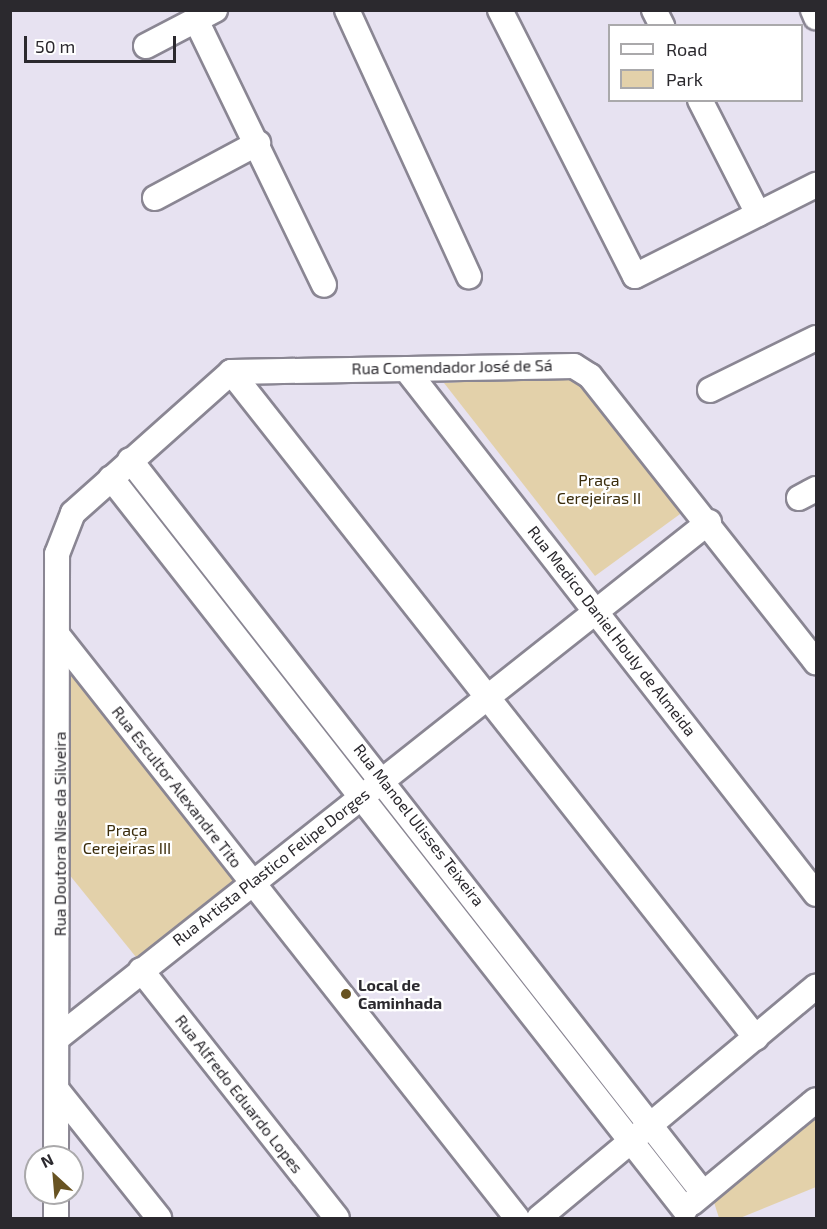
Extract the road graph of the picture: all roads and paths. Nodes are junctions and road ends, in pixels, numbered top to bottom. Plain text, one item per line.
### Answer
1 (347, 10) edge
2 (500, 10) edge
3 (654, 10) edge
4 (813, 10) edge
5 (206, 15) edge
6 (816, 17) edge
7 (661, 24) edge
8 (146, 46) dead end
9 (701, 102) edge
10 (258, 143) junction
11 (816, 185) edge
12 (155, 198) dead end
13 (758, 214) junction
14 (469, 276) dead end
15 (324, 285) dead end
16 (816, 338) edge
17 (406, 369) junction
18 (231, 372) junction
19 (710, 390) dead end
20 (130, 460) junction
21 (111, 478) junction
22 (709, 522) junction
23 (596, 610) junction
24 (59, 637) junction
25 (816, 662) edge
26 (487, 698) junction
27 (383, 778) junction
28 (358, 799) junction
29 (251, 882) junction
30 (816, 894) edge
31 (141, 970) junction
32 (816, 986) edge
33 (60, 1036) junction
34 (756, 1038) junction
35 (57, 1090) junction
36 (816, 1100) edge
37 (653, 1126) junction
38 (632, 1144) junction
39 (56, 1145) edge
40 (703, 1193) junction
41 (680, 1214) edge
42 (159, 1218) edge
43 (337, 1218) edge
44 (517, 1218) edge
45 (539, 1218) edge

1 - 14 street
2 - 13 street
3 - 7 street
4 - 6 street
5 - 8 street
5 - 10 street
9 - 13 street
10 - 12 street
10 - 15 street
11 - 13 street
16 - 19 street
17 - 18 street, Rua Comendador José de Sá
17 - 22 street, Rua Comendador José de Sá
17 - 23 street, Rua Medico Daniel Houly de Almeida
18 - 20 street
18 - 26 street
20 - 21 street
20 - 27 street, Rua Manoel Ulisses Teixeira
21 - 24 street, Rua Doutora Nise da Silveira
21 - 28 street, Rua Manoel Ulisses Teixeira
22 - 23 street, Rua Artista Plastico Felipe Dorges
22 - 25 street, Rua Comendador José de Sá
23 - 26 street, Rua Artista Plastico Felipe Dorges
23 - 30 street, Rua Medico Daniel Houly de Almeida
24 - 29 street, Rua Escultor Alexandre Tito
24 - 33 street, Rua Doutora Nise da Silveira
26 - 27 street, Rua Artista Plastico Felipe Dorges
26 - 34 street
27 - 28 street, Rua Artista Plastico Felipe Dorges
27 - 37 street, Rua Manoel Ulisses Teixeira
28 - 29 street, Rua Artista Plastico Felipe Dorges
28 - 38 street, Rua Manoel Ulisses Teixeira
29 - 31 street, Rua Artista Plastico Felipe Dorges
29 - 44 street, Rua Escultor Alexandre Tito
31 - 33 street, Rua Artista Plastico Felipe Dorges
31 - 43 street, Rua Alfredo Eduardo Lopes
32 - 34 street
33 - 35 street, Rua Doutora Nise da Silveira
34 - 37 street
35 - 39 street, Rua Doutora Nise da Silveira
35 - 42 street
36 - 40 street
37 - 38 street
37 - 40 street, Rua Manoel Ulisses Teixeira
38 - 41 street, Rua Manoel Ulisses Teixeira
38 - 45 street
40 - 41 street

